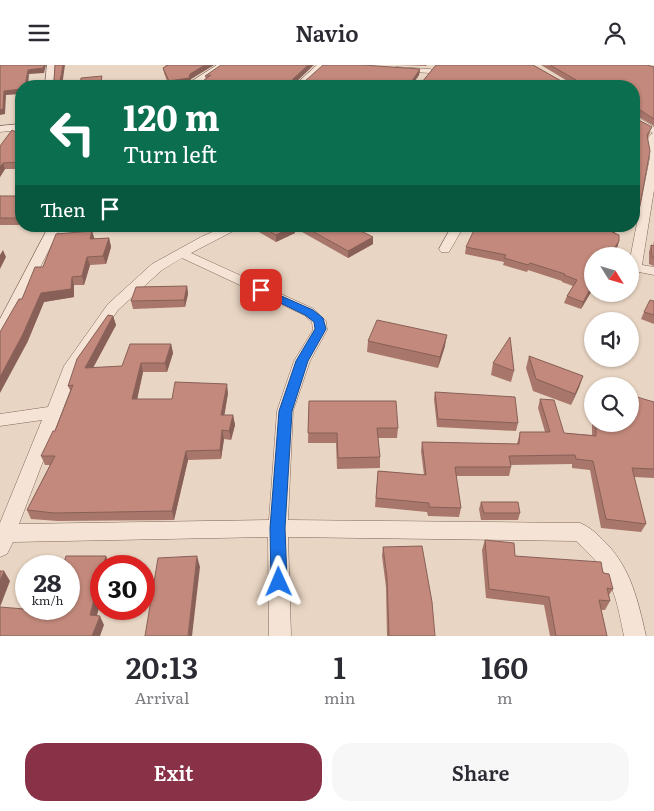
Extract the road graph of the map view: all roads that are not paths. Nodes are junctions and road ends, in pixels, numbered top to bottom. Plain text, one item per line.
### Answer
1 (51, 65) edge
2 (222, 65) edge
3 (322, 65) edge
4 (393, 68) edge
5 (432, 68) edge
6 (50, 80) edge
7 (200, 80) edge
8 (305, 80) edge
9 (422, 80) edge
10 (640, 122) edge
11 (15, 128) edge
12 (0, 129) edge
13 (654, 131) edge
14 (654, 136) edge
15 (654, 157) edge
16 (640, 230) edge
17 (52, 232) edge
18 (224, 232) edge
19 (455, 232) edge
20 (640, 232) edge
21 (637, 247) edge
22 (446, 249) dead end
23 (181, 253) junction
24 (639, 271) edge
25 (654, 271) edge
26 (0, 333) edge
27 (53, 412) junction
28 (0, 420) edge
29 (278, 528) junction
30 (3, 540) edge
31 (280, 636) edge
32 (635, 636) edge

1 - 6 street
2 - 7 street
3 - 8 street
4 - 5 street
5 - 9 street
10 - 13 street
11 - 12 street
14 - 15 street
15 - 16 street
17 - 26 street
18 - 23 street
19 - 22 street
20 - 21 street
23 - 27 street
23 - 29 street
24 - 25 street
27 - 28 street
27 - 30 street
29 - 30 street
29 - 31 street
29 - 32 street

